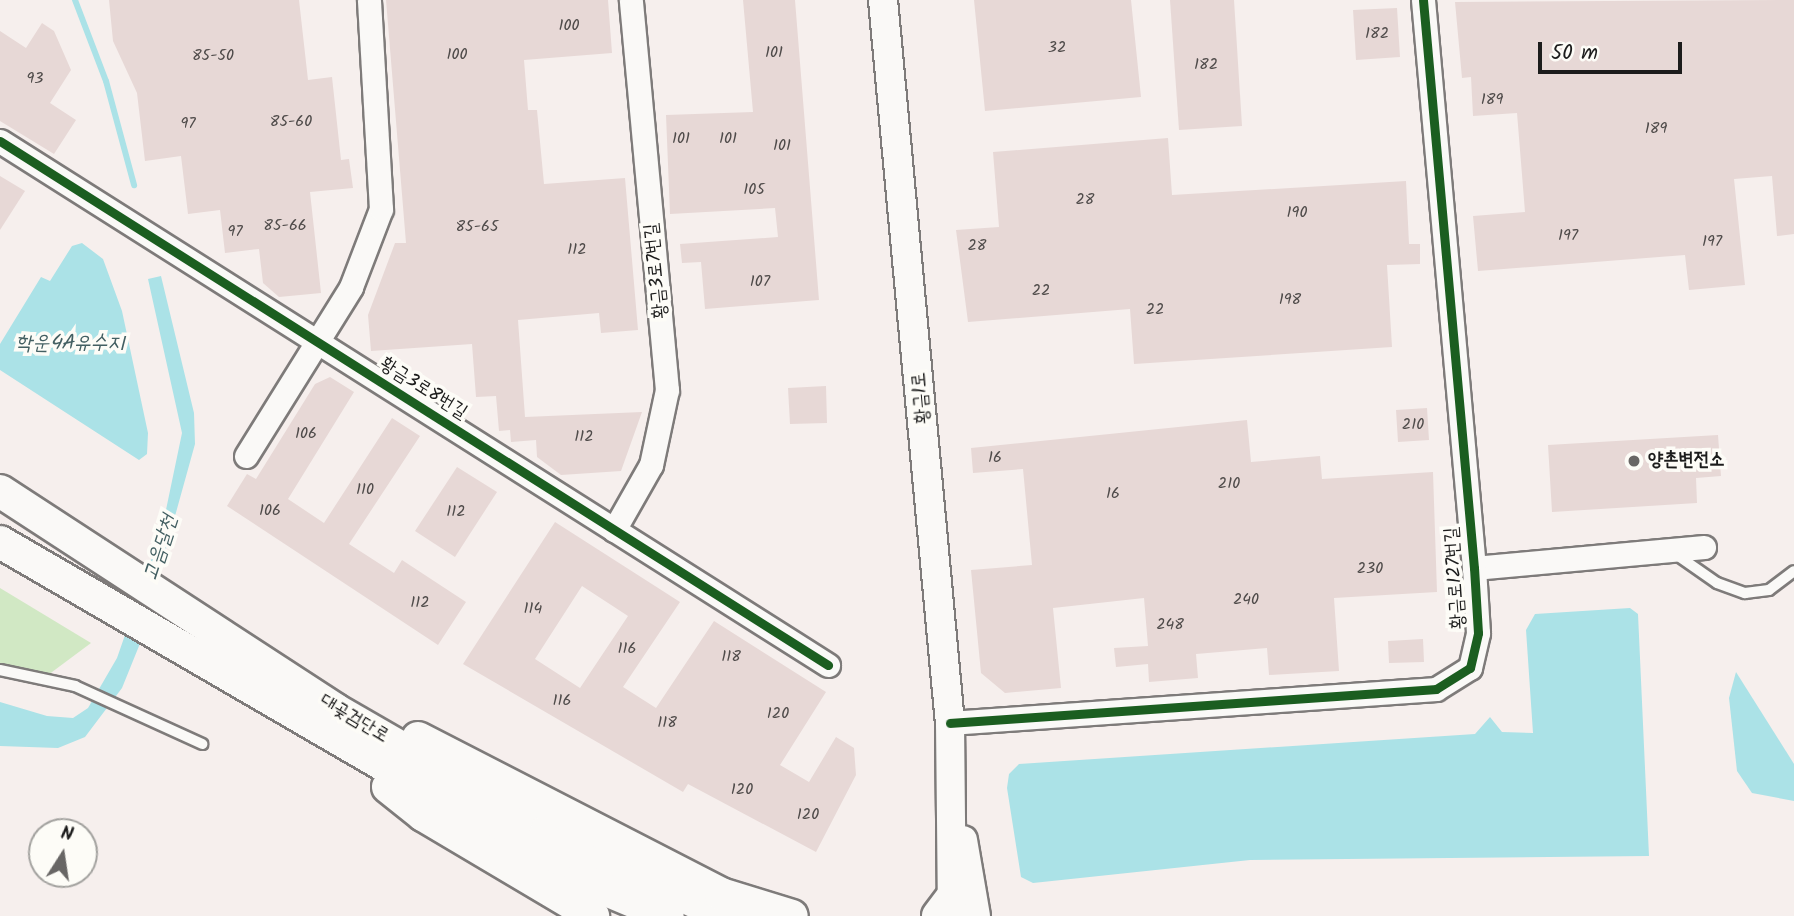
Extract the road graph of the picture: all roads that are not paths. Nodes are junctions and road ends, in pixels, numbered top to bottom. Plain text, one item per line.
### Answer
1 (369, 0) edge
2 (631, 0) edge
3 (883, 0) edge
4 (1423, 0) edge
5 (0, 142) edge
6 (317, 342) junction
7 (246, 456) dead end
8 (0, 491) edge
9 (614, 530) junction
10 (0, 542) edge
11 (1703, 547) dead end
12 (1669, 550) junction
13 (1474, 568) junction
14 (1794, 571) edge
15 (828, 665) dead end
16 (0, 670) edge
17 (314, 711) junction
18 (950, 723) junction
19 (202, 744) dead end
20 (954, 912) edge
21 (593, 916) edge
22 (668, 916) edge
23 (725, 916) edge
24 (792, 916) edge

1 - 6 street
2 - 9 street, 황금3로7번길
3 - 18 street, 황금1로
4 - 13 street, 황금로127번길
5 - 6 street, 황금3로8번길
6 - 7 street
6 - 9 street, 황금3로8번길
8 - 17 main road, 대곶검단로
9 - 15 street, 황금3로8번길
10 - 17 main road, 대곶검단로
11 - 12 street
12 - 13 street
12 - 14 lane
13 - 18 street, 황금로127번길
16 - 19 lane
17 - 21 main road
17 - 22 main road, 대곶검단로
17 - 23 main road, 대곶검단로
17 - 24 main road
18 - 20 street, 황금1로

